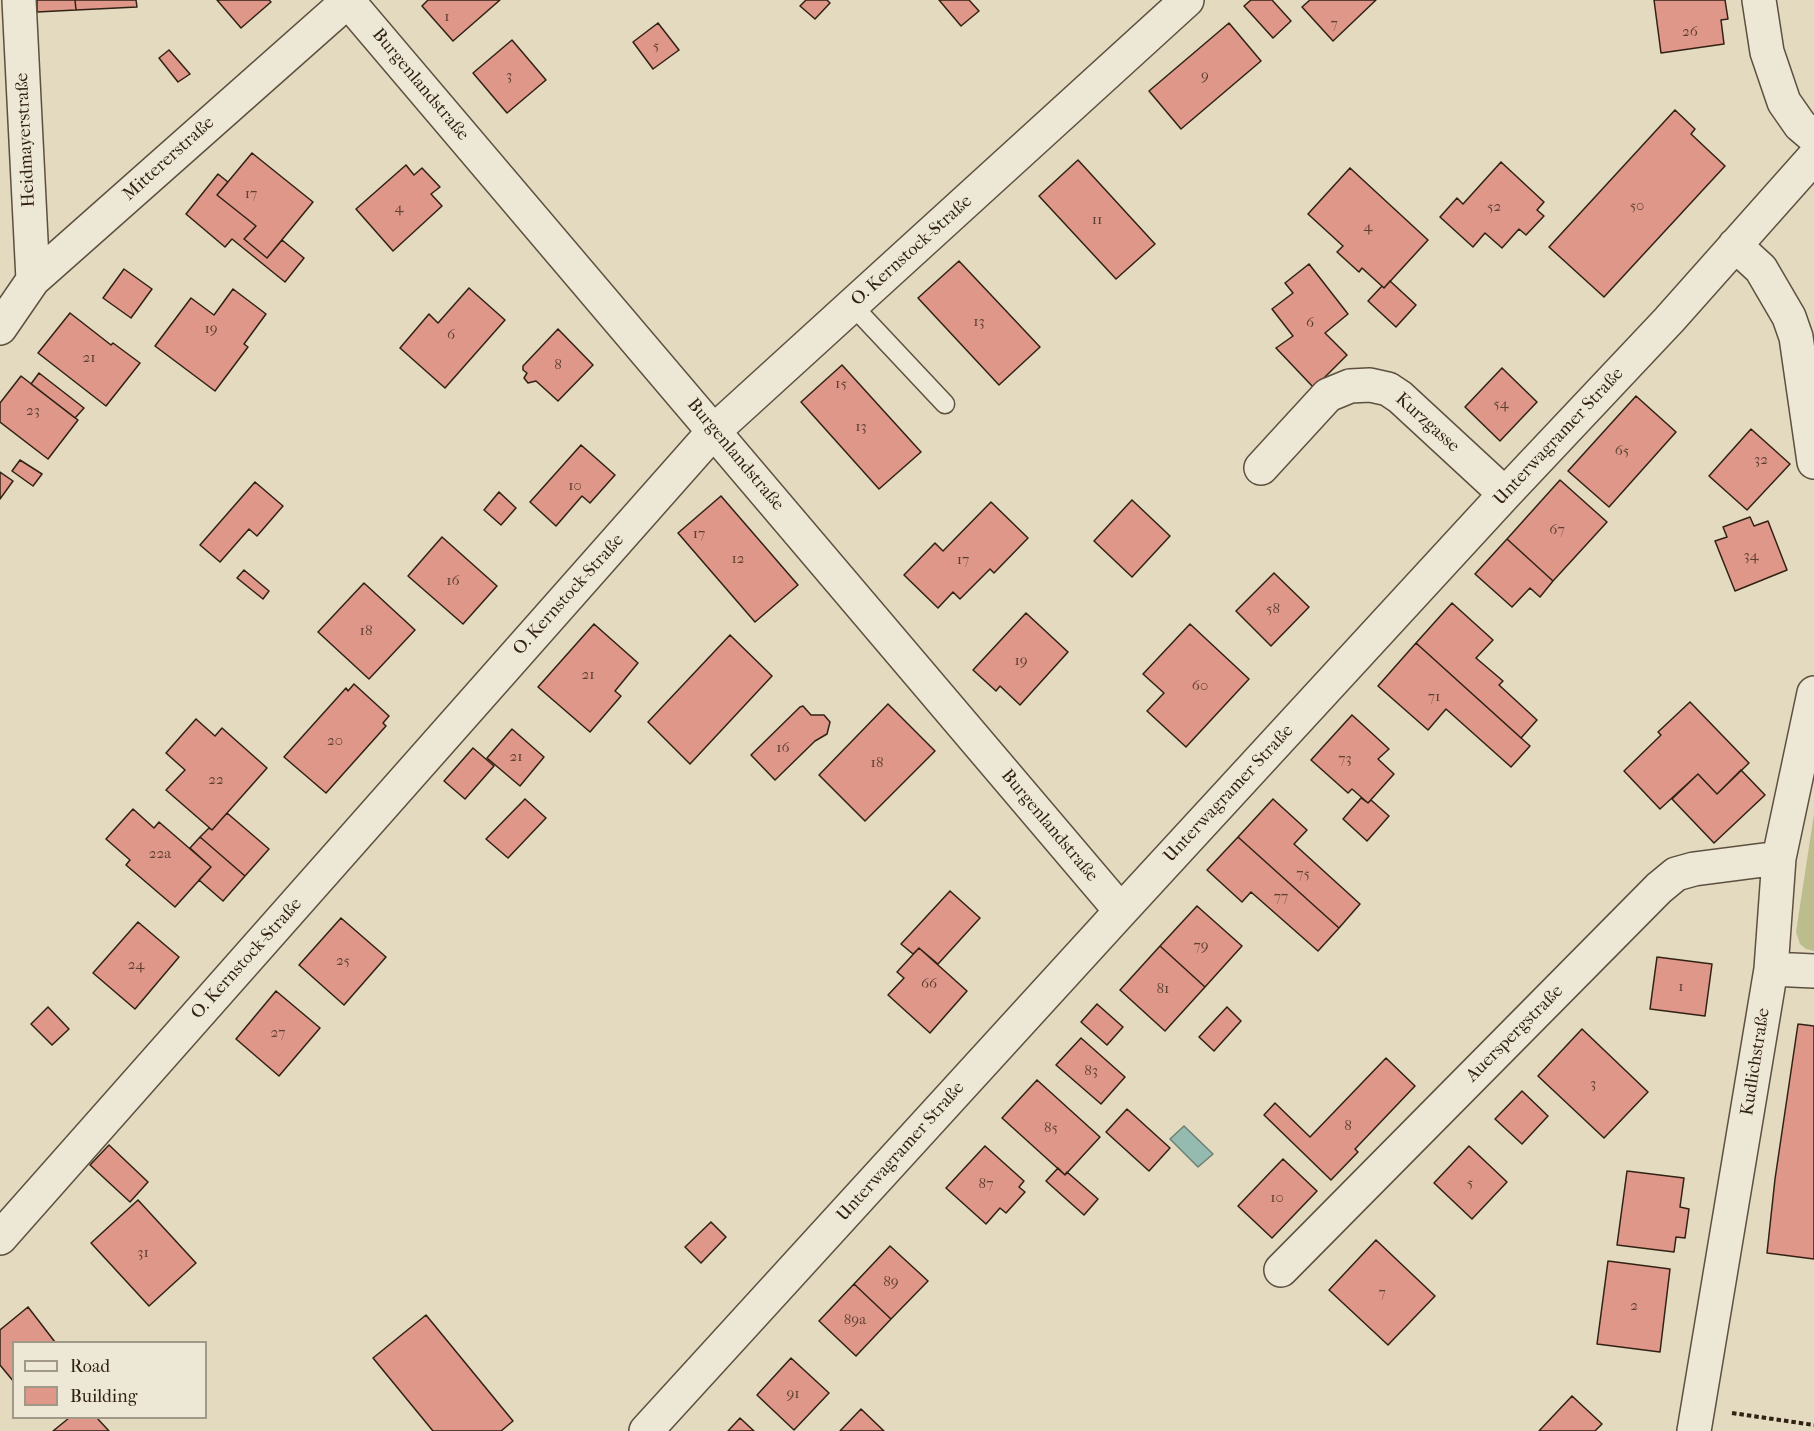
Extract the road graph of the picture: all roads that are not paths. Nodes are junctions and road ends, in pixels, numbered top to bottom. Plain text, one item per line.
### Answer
1 (19, 0) edge
2 (349, 0) edge
3 (1187, 0) edge
4 (1759, 0) edge
5 (1814, 137) edge
6 (1814, 158) edge
7 (1735, 245) junction
8 (33, 280) junction
9 (852, 305) junction
10 (0, 328) edge
11 (945, 404) dead end
12 (714, 431) junction
13 (1814, 462) edge
14 (1261, 468) dead end
15 (1505, 494) junction
16 (1814, 693) edge
17 (1779, 858) junction
18 (1121, 911) junction
19 (1771, 969) junction
20 (1814, 971) edge
21 (0, 1238) edge
22 (1281, 1270) dead end
23 (1696, 1419) edge
24 (646, 1431) edge
25 (1668, 1431) edge

1 - 8 street, Heidmayerstraße
2 - 8 street, Mittererstraße
2 - 12 street, Burgenlandstraße
3 - 9 street, O. Kernstock-Straße
4 - 5 street
6 - 7 street, Unterwagramer Straße
7 - 13 street
7 - 15 street, Unterwagramer Straße
8 - 10 street, Mittererstraße
9 - 11 lane
9 - 12 street, O. Kernstock-Straße
12 - 18 street, Burgenlandstraße
12 - 21 street, O. Kernstock-Straße
14 - 15 street, Kurzgasse
15 - 18 street, Unterwagramer Straße
16 - 17 street, Kudlichstraße
17 - 19 street, Kudlichstraße
17 - 22 street, Auerspergstraße
18 - 24 street, Unterwagramer Straße
19 - 20 street
19 - 23 street, Kudlichstraße
23 - 25 street

